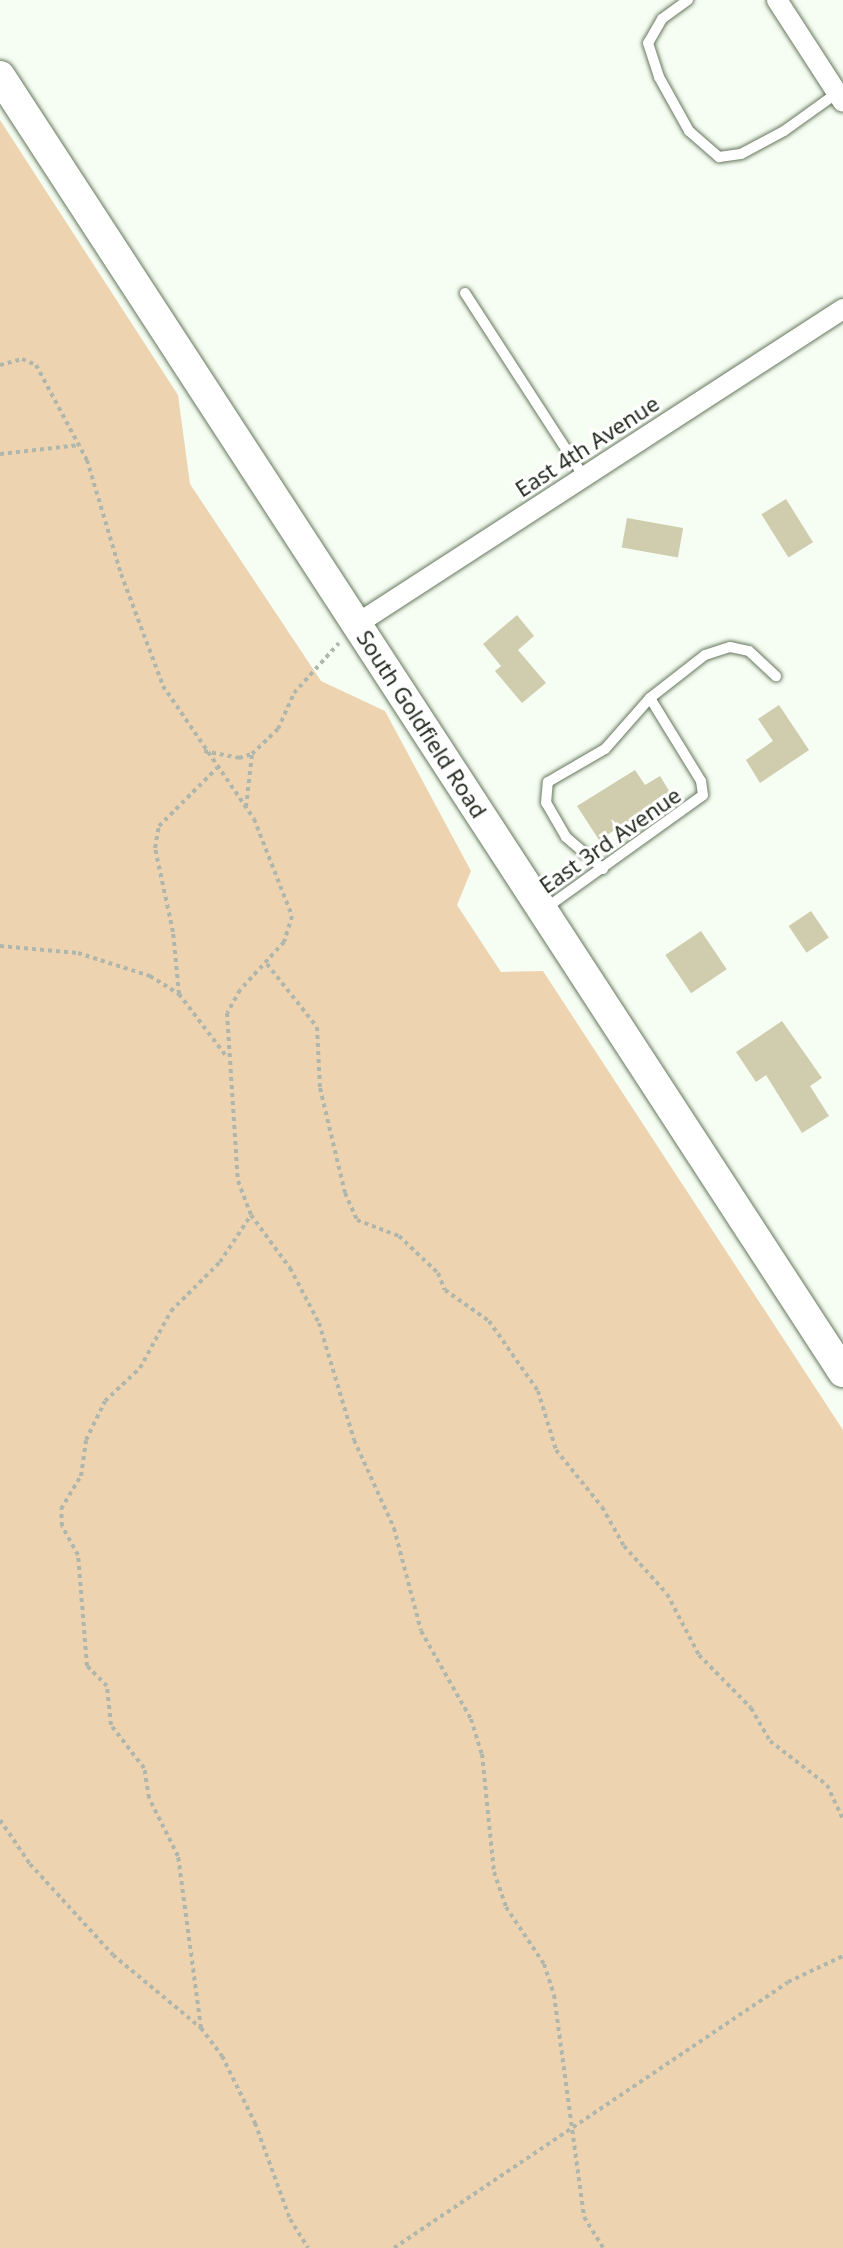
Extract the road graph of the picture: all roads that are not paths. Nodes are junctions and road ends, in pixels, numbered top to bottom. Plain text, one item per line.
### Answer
1 (688, 0) edge
2 (777, 0) edge
3 (0, 76) edge
4 (840, 98) edge
5 (465, 293) dead end
6 (843, 309) edge
7 (584, 477) junction
8 (357, 624) junction
9 (776, 676) dead end
10 (650, 698) junction
11 (603, 869) junction
12 (543, 910) junction
13 (843, 1372) edge

1 - 4 lane
2 - 4 street
3 - 8 main road, South Goldfield Road
5 - 7 lane
6 - 7 street, East 4th Avenue
7 - 8 street, East 4th Avenue
8 - 12 main road, South Goldfield Road
9 - 10 lane
10 - 11 lane, East 3rd Avenue
10 - 11 lane
11 - 12 lane, East 3rd Avenue
12 - 13 main road, South Goldfield Road

